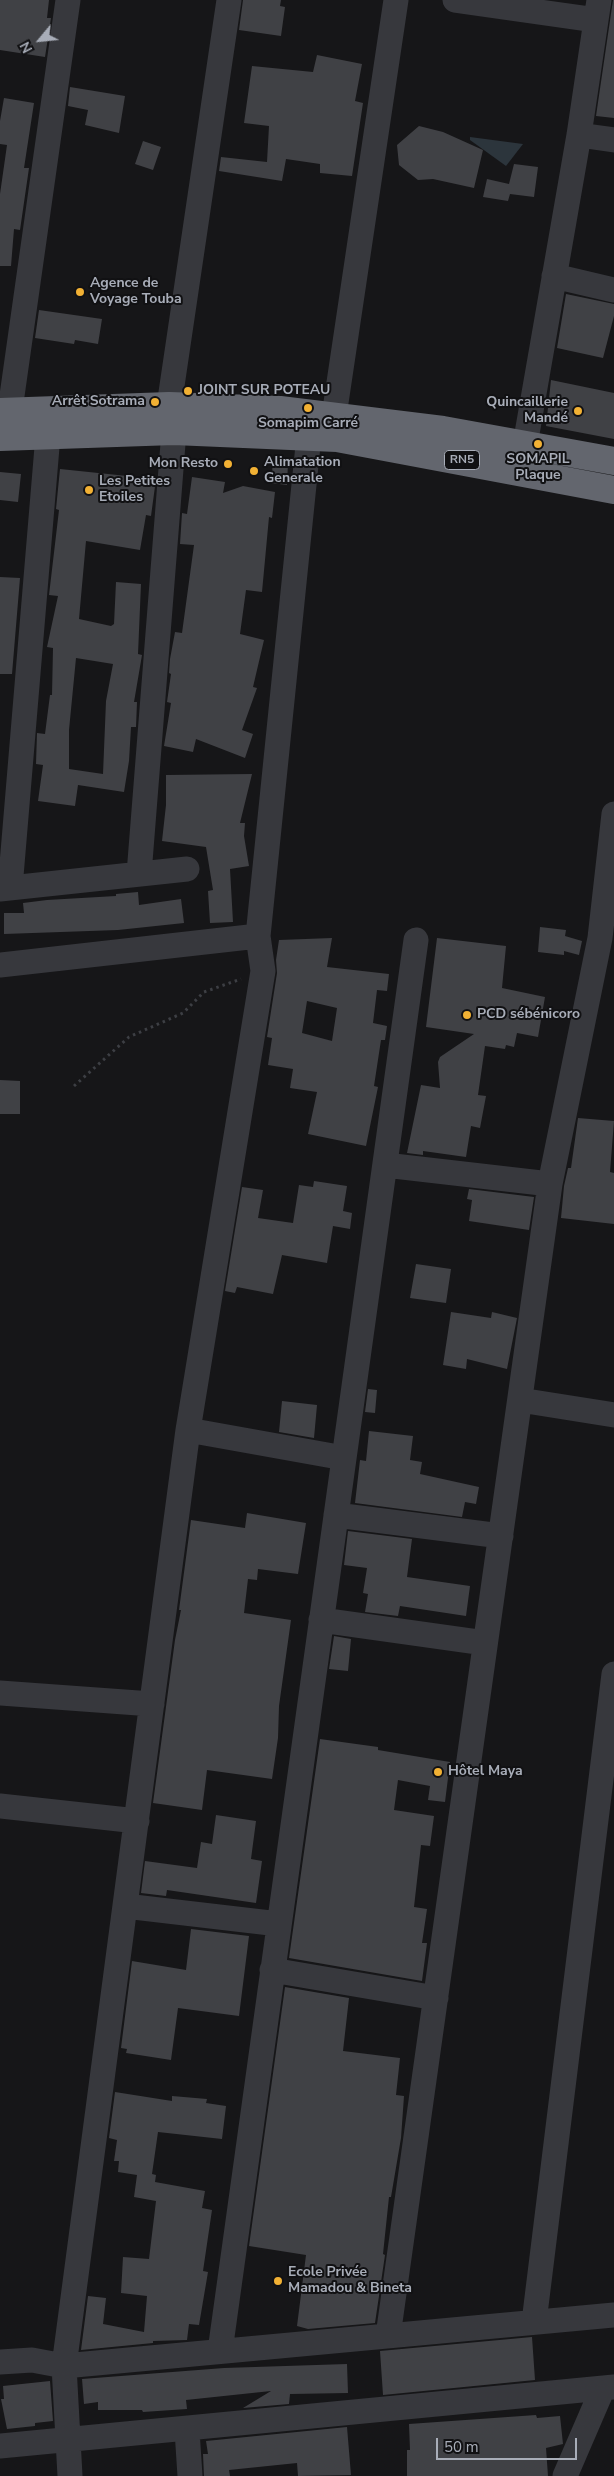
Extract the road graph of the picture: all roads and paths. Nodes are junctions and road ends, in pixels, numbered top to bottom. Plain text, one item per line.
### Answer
1 (68, 0) edge
2 (229, 0) edge
3 (396, 0) edge
4 (455, 0) edge
5 (598, 10) edge
6 (579, 135) junction
7 (614, 140) edge
8 (554, 276) junction
9 (614, 290) edge
10 (171, 418) junction
11 (318, 422) junction
12 (4, 424) edge
13 (48, 435) junction
14 (525, 445) junction
15 (614, 461) edge
16 (614, 490) edge
17 (614, 814) edge
18 (187, 868) dead end
19 (139, 874) junction
20 (5, 888) edge
21 (258, 936) junction
22 (416, 940) dead end
23 (0, 965) edge
24 (263, 972) junction
25 (74, 1086) dead end
26 (385, 1165) junction
27 (550, 1184) junction
28 (520, 1400) junction
29 (614, 1415) edge
30 (188, 1430) junction
31 (344, 1458) junction
32 (336, 1515) junction
33 (501, 1536) junction
34 (321, 1620) junction
35 (485, 1643) junction
36 (614, 1674) edge
37 (0, 1693) edge
38 (152, 1704) junction
39 (0, 1806) edge
40 (137, 1821) junction
41 (126, 1906) junction
42 (279, 1924) junction
43 (272, 1970) junction
44 (436, 1998) junction
45 (614, 2314) edge
46 (534, 2322) junction
47 (388, 2336) junction
48 (220, 2351) junction
49 (0, 2362) edge
50 (64, 2366) junction
51 (608, 2388) edge
52 (187, 2430) junction
53 (68, 2440) junction
54 (0, 2446) edge
55 (70, 2476) edge
56 (190, 2476) edge
57 (565, 2476) edge

1 - 12 street
2 - 10 street
3 - 11 street
4 - 5 street
5 - 6 street
6 - 7 street
6 - 8 street
8 - 9 street
8 - 14 street
10 - 11 highway, RN5
10 - 12 highway, RN5
10 - 13 highway, RN5
10 - 19 street
11 - 14 highway, RN5
11 - 16 highway, RN5
11 - 21 street
12 - 13 highway, RN5
13 - 20 street
14 - 15 highway, RN5
17 - 27 street
18 - 19 street
19 - 20 street
21 - 23 street
21 - 24 street
22 - 26 street
24 - 25 path
24 - 30 street
26 - 27 street
26 - 31 street
27 - 28 street
28 - 29 street
28 - 33 street
30 - 31 street
30 - 38 street
31 - 32 street
32 - 33 street
32 - 34 street
33 - 35 street
34 - 35 street
34 - 42 street
35 - 44 street
36 - 46 street
37 - 38 street
38 - 40 street
39 - 40 street
40 - 41 street
41 - 42 street
41 - 50 street
42 - 43 street
43 - 44 street
43 - 48 street
44 - 47 street
45 - 46 street
46 - 47 street
47 - 48 street
48 - 50 street
49 - 50 street
50 - 53 street
51 - 52 street
51 - 57 street
52 - 53 street
52 - 56 street
53 - 54 street
53 - 55 street

